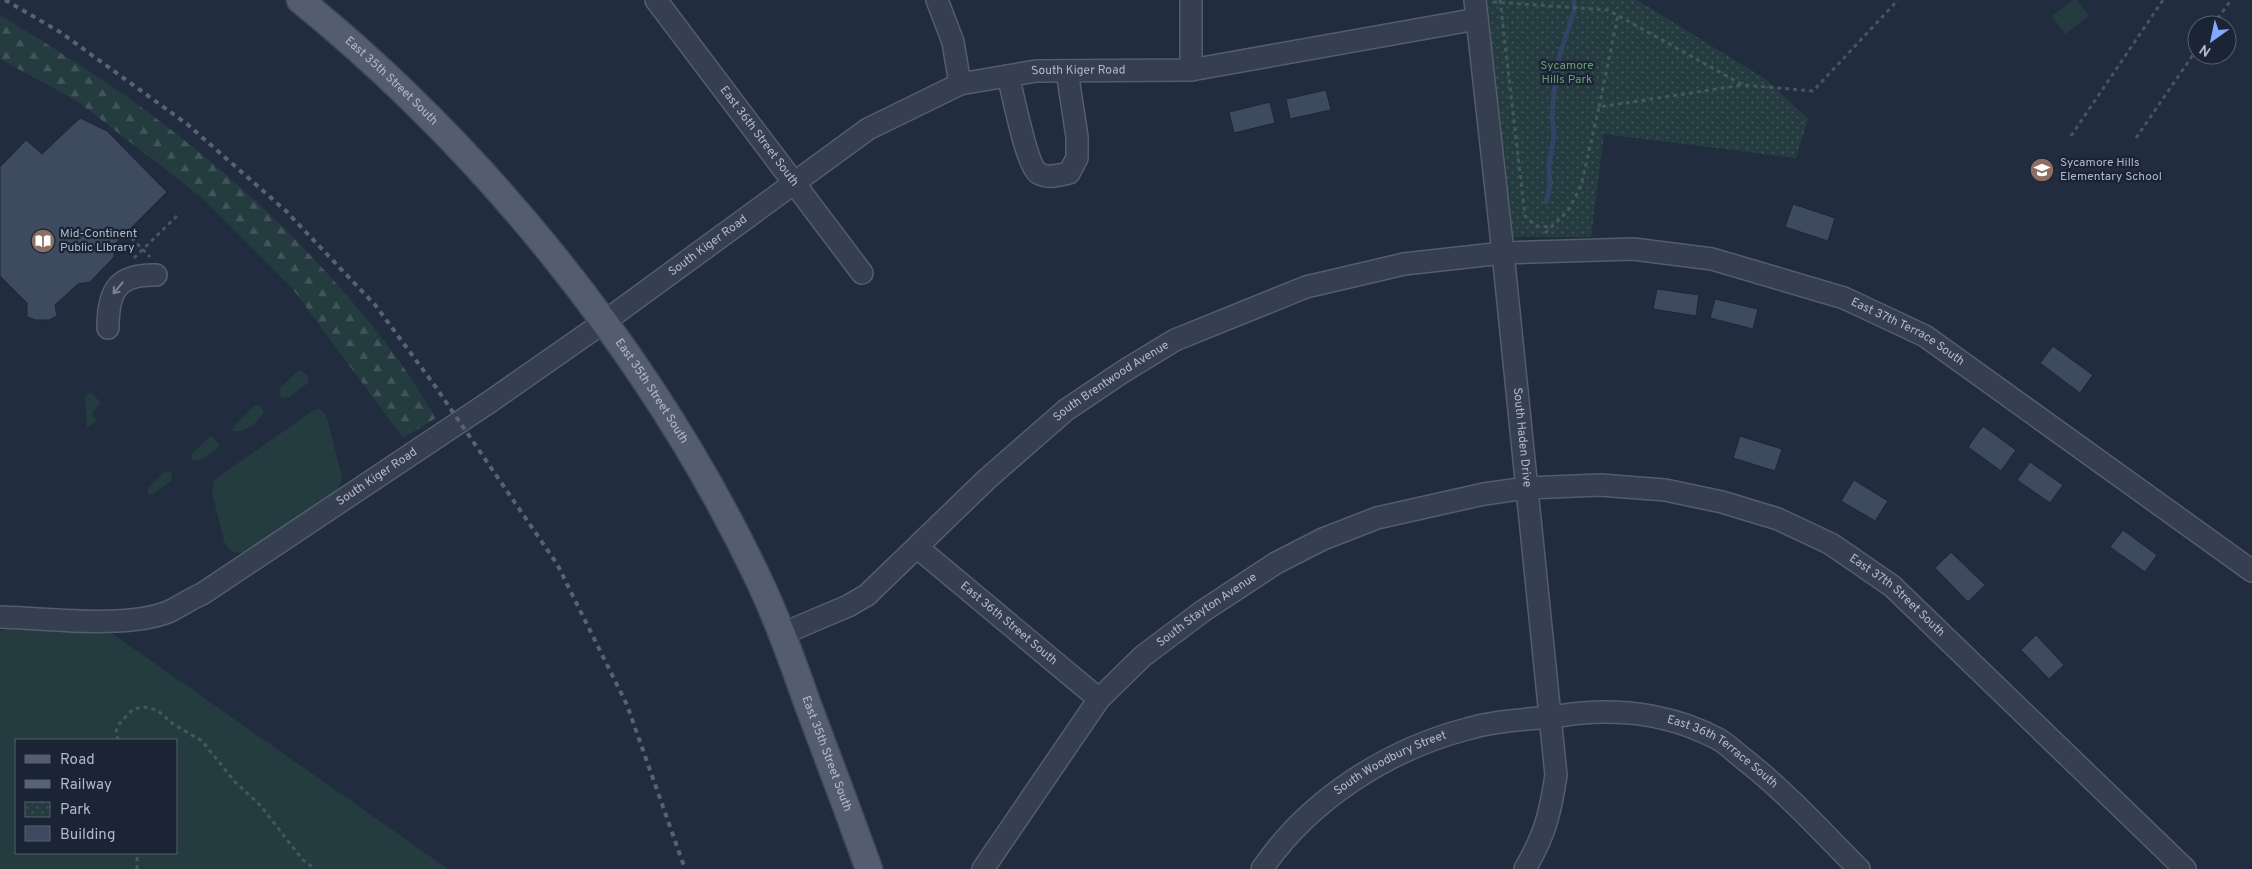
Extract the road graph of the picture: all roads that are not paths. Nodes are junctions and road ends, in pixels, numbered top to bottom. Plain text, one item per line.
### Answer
1 (300, 0) edge
2 (656, 0) edge
3 (937, 0) edge
4 (1191, 0) edge
5 (1480, 7) edge
6 (1191, 70) junction
7 (1066, 71) junction
8 (1008, 76) junction
9 (960, 84) junction
10 (792, 183) junction
11 (1503, 253) junction
12 (151, 270) road end
13 (862, 273) dead end
14 (604, 322) junction
15 (108, 328) dead end
16 (1527, 488) junction
17 (918, 548) junction
18 (2252, 571) edge
19 (0, 617) edge
20 (782, 634) junction
21 (1099, 699) junction
22 (1550, 717) junction
23 (869, 869) edge
24 (983, 869) edge
25 (1262, 869) edge
26 (1525, 869) edge
27 (1859, 869) edge
28 (2185, 869) edge

1 - 14 main road, East 35th Street South
2 - 10 street, East 36th Street South
3 - 9 street
4 - 6 street
5 - 6 street, South Kiger Road
5 - 11 street, South Haden Drive
6 - 7 street, South Kiger Road
7 - 8 street, South Kiger Road
7 - 8 street
8 - 9 street, South Kiger Road
9 - 10 street, South Kiger Road
10 - 13 street, East 36th Street South
10 - 14 street, South Kiger Road
11 - 16 street, South Haden Drive
11 - 17 street, South Brentwood Avenue
11 - 18 street, East 37th Terrace South
12 -> 15 street
14 - 19 street, South Kiger Road
14 - 20 main road, East 35th Street South
16 - 21 street, South Stayton Avenue
16 - 22 street, South Haden Drive
16 - 28 street, East 37th Street South
17 - 20 street, South Brentwood Avenue
17 - 21 street, East 36th Street South
20 - 23 main road, East 35th Street South
21 - 24 street, South Stayton Avenue
22 - 25 street, South Woodbury Street
22 - 26 street, South Haden Drive
22 - 27 street, East 36th Terrace South

